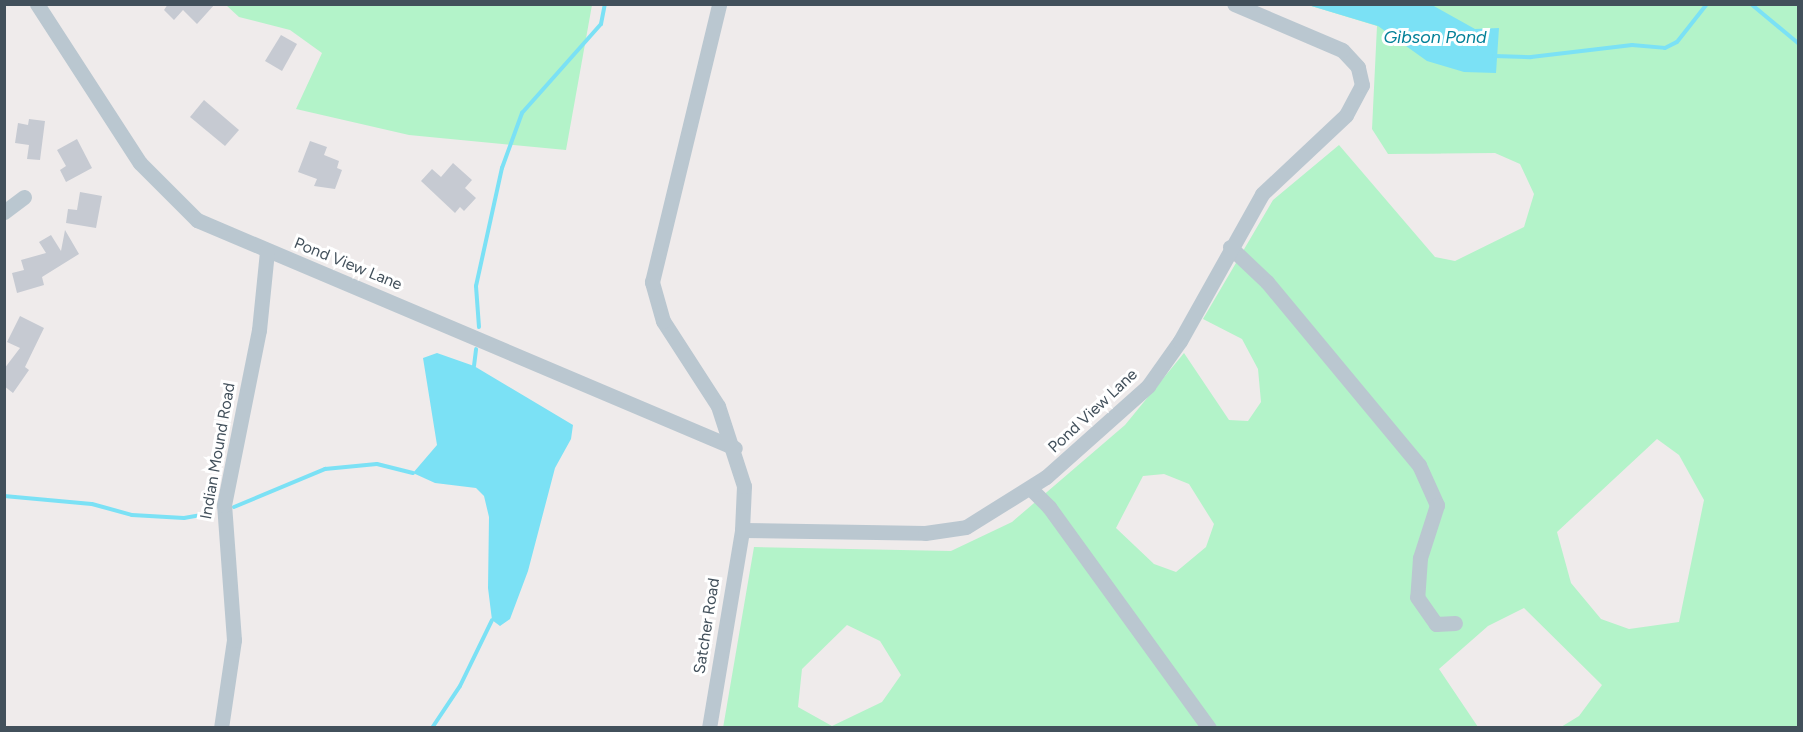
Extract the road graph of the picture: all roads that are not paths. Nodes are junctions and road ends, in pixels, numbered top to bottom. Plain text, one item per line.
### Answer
1 (37, 4) edge
2 (719, 4) edge
3 (1234, 4) edge
4 (24, 197) dead end
5 (4, 212) edge
6 (1230, 247) junction
7 (267, 251) junction
8 (735, 448) junction
9 (1030, 488) junction
10 (742, 530) junction
11 (1455, 623) dead end
12 (221, 728) edge
13 (709, 728) edge
14 (1209, 728) edge

1 - 7 street, Pond View Lane
2 - 8 street
3 - 6 street, Pond View Lane
4 - 5 street
6 - 9 street, Pond View Lane
6 - 11 street
7 - 8 street, Pond View Lane
7 - 12 street, Indian Mound Road
8 - 10 street
9 - 10 street, Pond View Lane
9 - 14 street
10 - 13 street, Satcher Road

